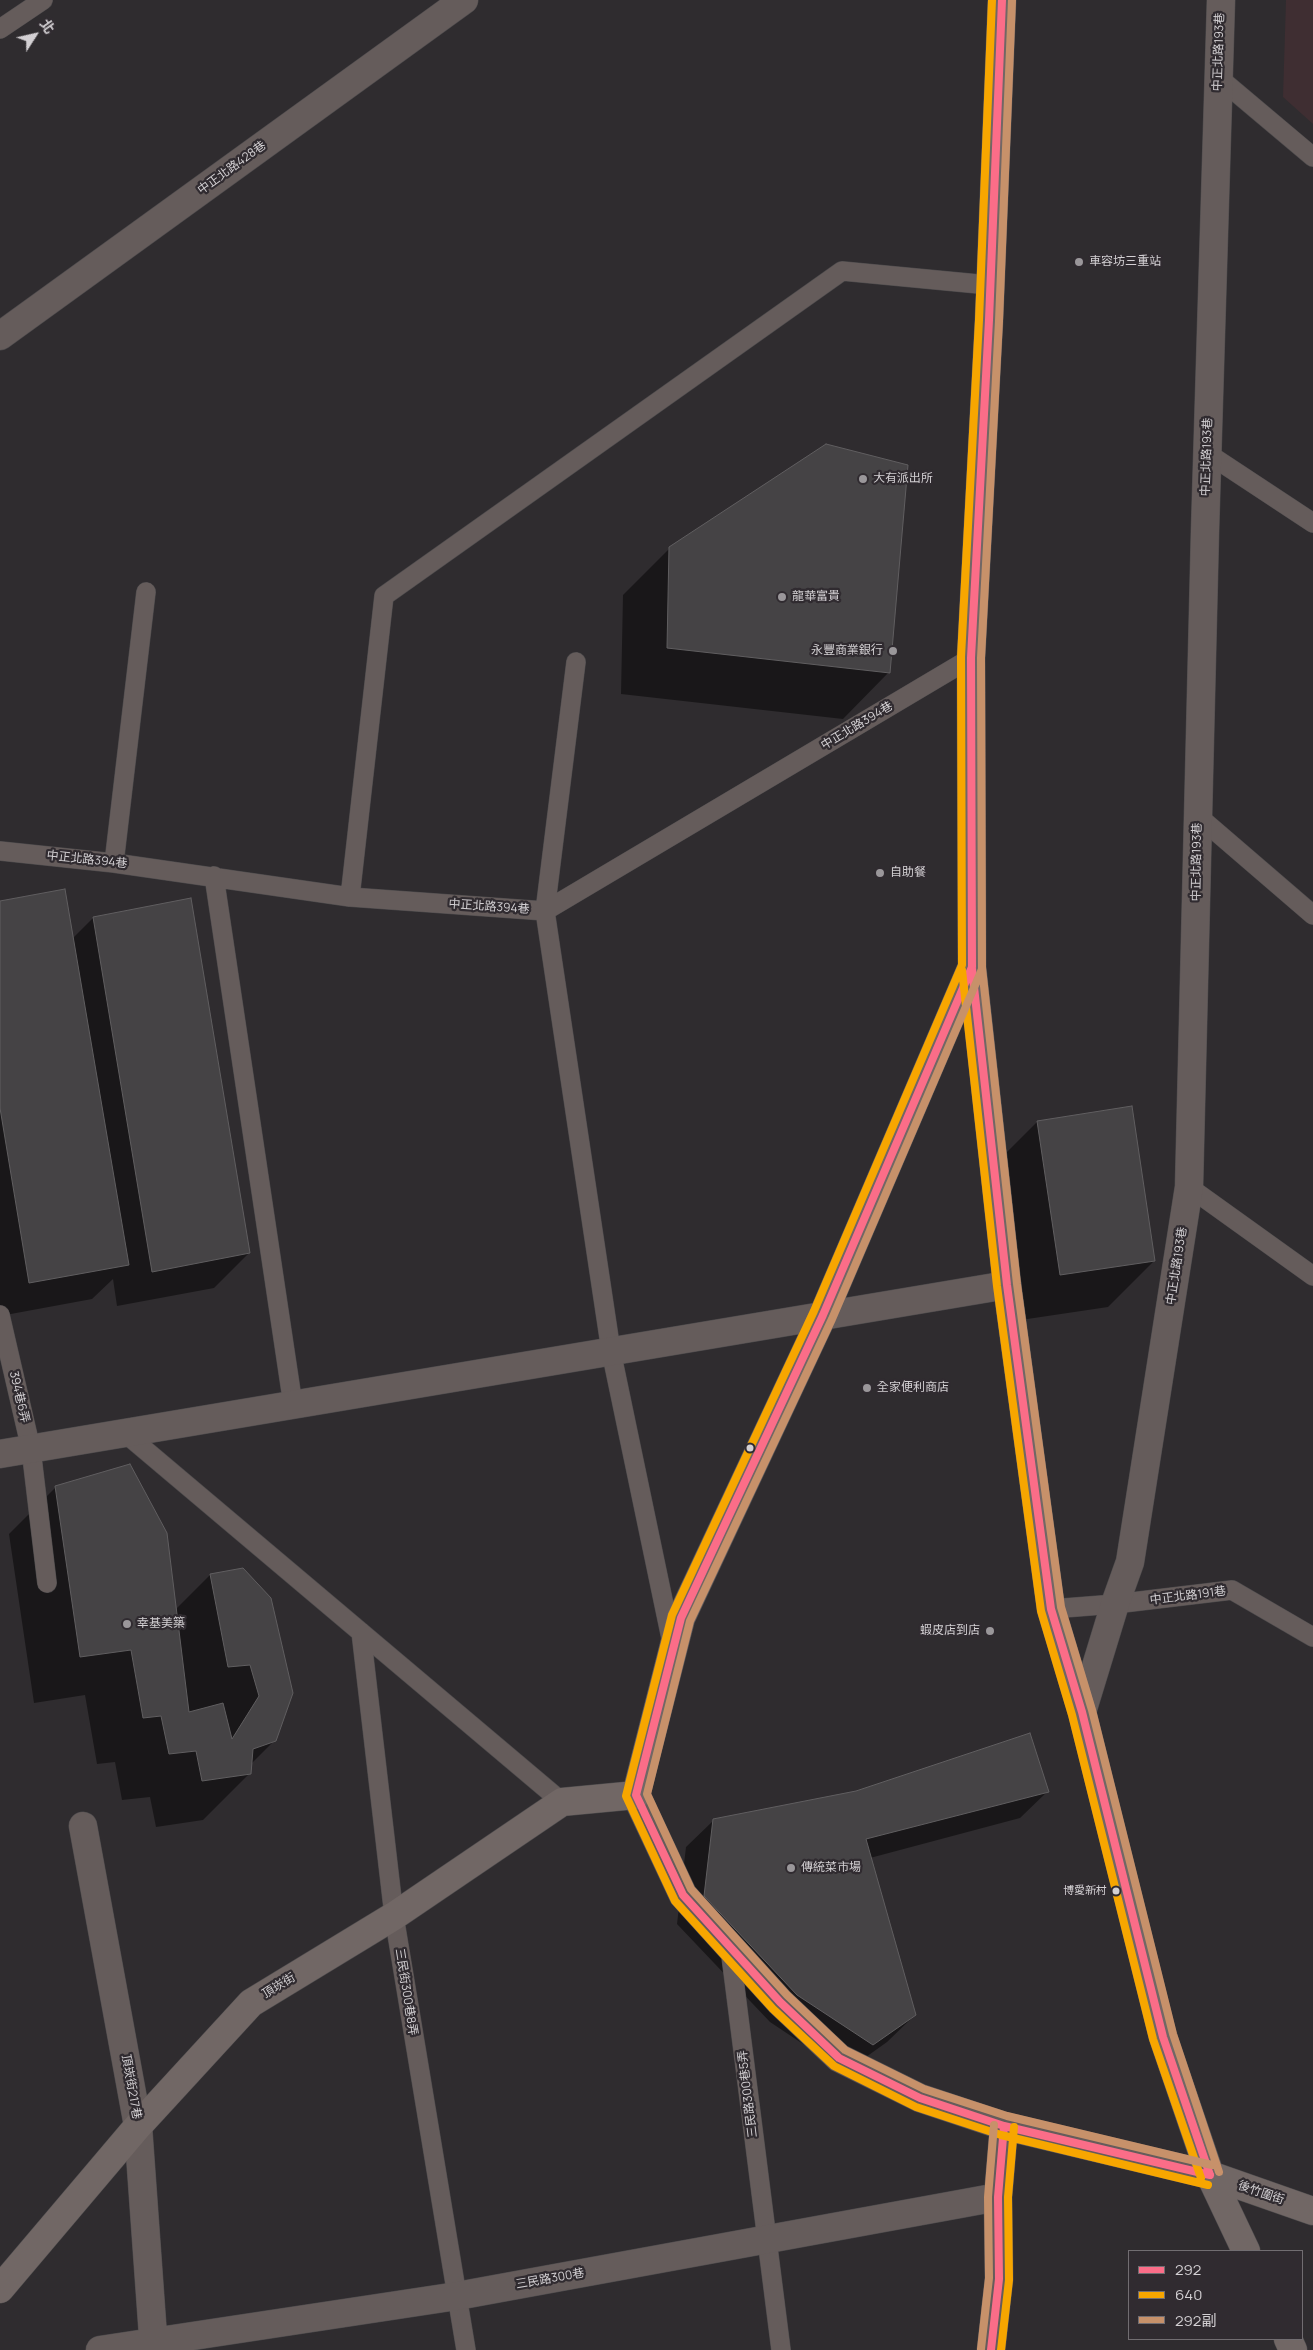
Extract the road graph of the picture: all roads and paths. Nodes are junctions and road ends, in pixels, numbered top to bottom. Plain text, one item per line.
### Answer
1 (43, 0) edge
2 (464, 0) edge
3 (1002, 0) edge
4 (1221, 0) edge
5 (0, 29) edge
6 (1218, 77) junction
7 (1313, 157) edge
8 (989, 285) junction
9 (0, 336) edge
10 (1207, 453) junction
11 (1313, 523) edge
12 (146, 592) dead end
13 (971, 658) junction
14 (576, 662) dead end
15 (1198, 816) junction
16 (0, 851) edge
17 (114, 863) junction
18 (214, 876) junction
19 (350, 897) junction
20 (545, 912) junction
21 (1313, 915) edge
22 (972, 967) junction
23 (1189, 1187) junction
24 (1313, 1276) edge
25 (1007, 1285) junction
26 (823, 1314) junction
27 (0, 1315) edge
28 (611, 1351) junction
29 (293, 1405) junction
30 (125, 1434) junction
31 (31, 1449) junction
32 (0, 1454) edge
33 (47, 1583) dead end
34 (1115, 1604) junction
35 (1051, 1609) junction
36 (361, 1632) junction
37 (1313, 1637) edge
38 (673, 1650) junction
39 (1082, 1712) junction
40 (636, 1795) junction
41 (562, 1802) junction
42 (83, 1826) dead end
43 (394, 1916) junction
44 (730, 1948) junction
45 (138, 2126) junction
46 (1004, 2126) junction
47 (1210, 2175) junction
48 (998, 2197) junction
49 (1313, 2211) edge
50 (766, 2240) junction
51 (1246, 2250) edge
52 (0, 2289) edge
53 (457, 2296) junction
54 (153, 2346) edge
55 (100, 2350) edge
56 (466, 2350) edge
57 (782, 2350) edge
58 (991, 2350) edge

1 - 5 lane
2 - 9 street, 中正北路428巷
3 - 8 main road
4 - 6 street, 中正北路193巷
6 - 7 lane
6 - 10 street, 中正北路193巷
8 - 13 main road
8 - 19 lane
10 - 11 lane
10 - 15 street, 中正北路193巷
12 - 17 lane
13 - 20 lane, 中正北路394巷
13 - 22 main road
14 - 20 lane
15 - 21 lane
15 - 23 street, 中正北路193巷
16 - 17 lane, 中正北路394巷
17 - 18 lane, 中正北路394巷
18 - 19 lane, 中正北路394巷
18 - 29 lane
19 - 20 lane, 中正北路394巷
20 - 28 lane
22 - 25 main road
22 - 26 main road
23 - 24 lane
23 - 34 street, 中正北路193巷
25 - 26 street
25 - 35 main road
26 - 28 street
26 - 38 main road
27 - 31 lane, 394巷6弄
28 - 29 street
28 - 38 lane
29 - 30 street
30 - 31 street
30 - 36 lane
31 - 32 street
31 - 33 lane, 394巷6弄
34 - 35 lane, 中正北路191巷
34 - 37 lane, 中正北路191巷
34 - 39 street, 中正北路193巷
35 - 39 main road
36 - 41 lane
36 - 43 lane, 三民街300巷8弄
38 - 40 main road
39 - 47 main road
40 - 41 main road, 頂崁街
40 - 44 street, 後竹圍街
41 - 43 main road, 頂崁街
42 - 45 street, 頂崁街217巷
43 - 45 main road, 頂崁街
43 - 53 lane, 三民街300巷8弄
44 - 46 street, 後竹圍街
44 - 50 lane, 三民路300巷5弄
45 - 52 main road, 頂崁街
45 - 54 street, 頂崁街217巷
46 - 47 street, 後竹圍街
46 - 48 street
47 - 49 main road, 後竹圍街
47 - 51 main road
48 - 50 street, 三民路300巷
48 - 58 street
50 - 53 street, 三民路300巷
50 - 57 lane, 三民路300巷5弄
53 - 54 street, 三民路300巷
53 - 56 lane, 三民街300巷8弄
54 - 55 street, 三民路300巷

